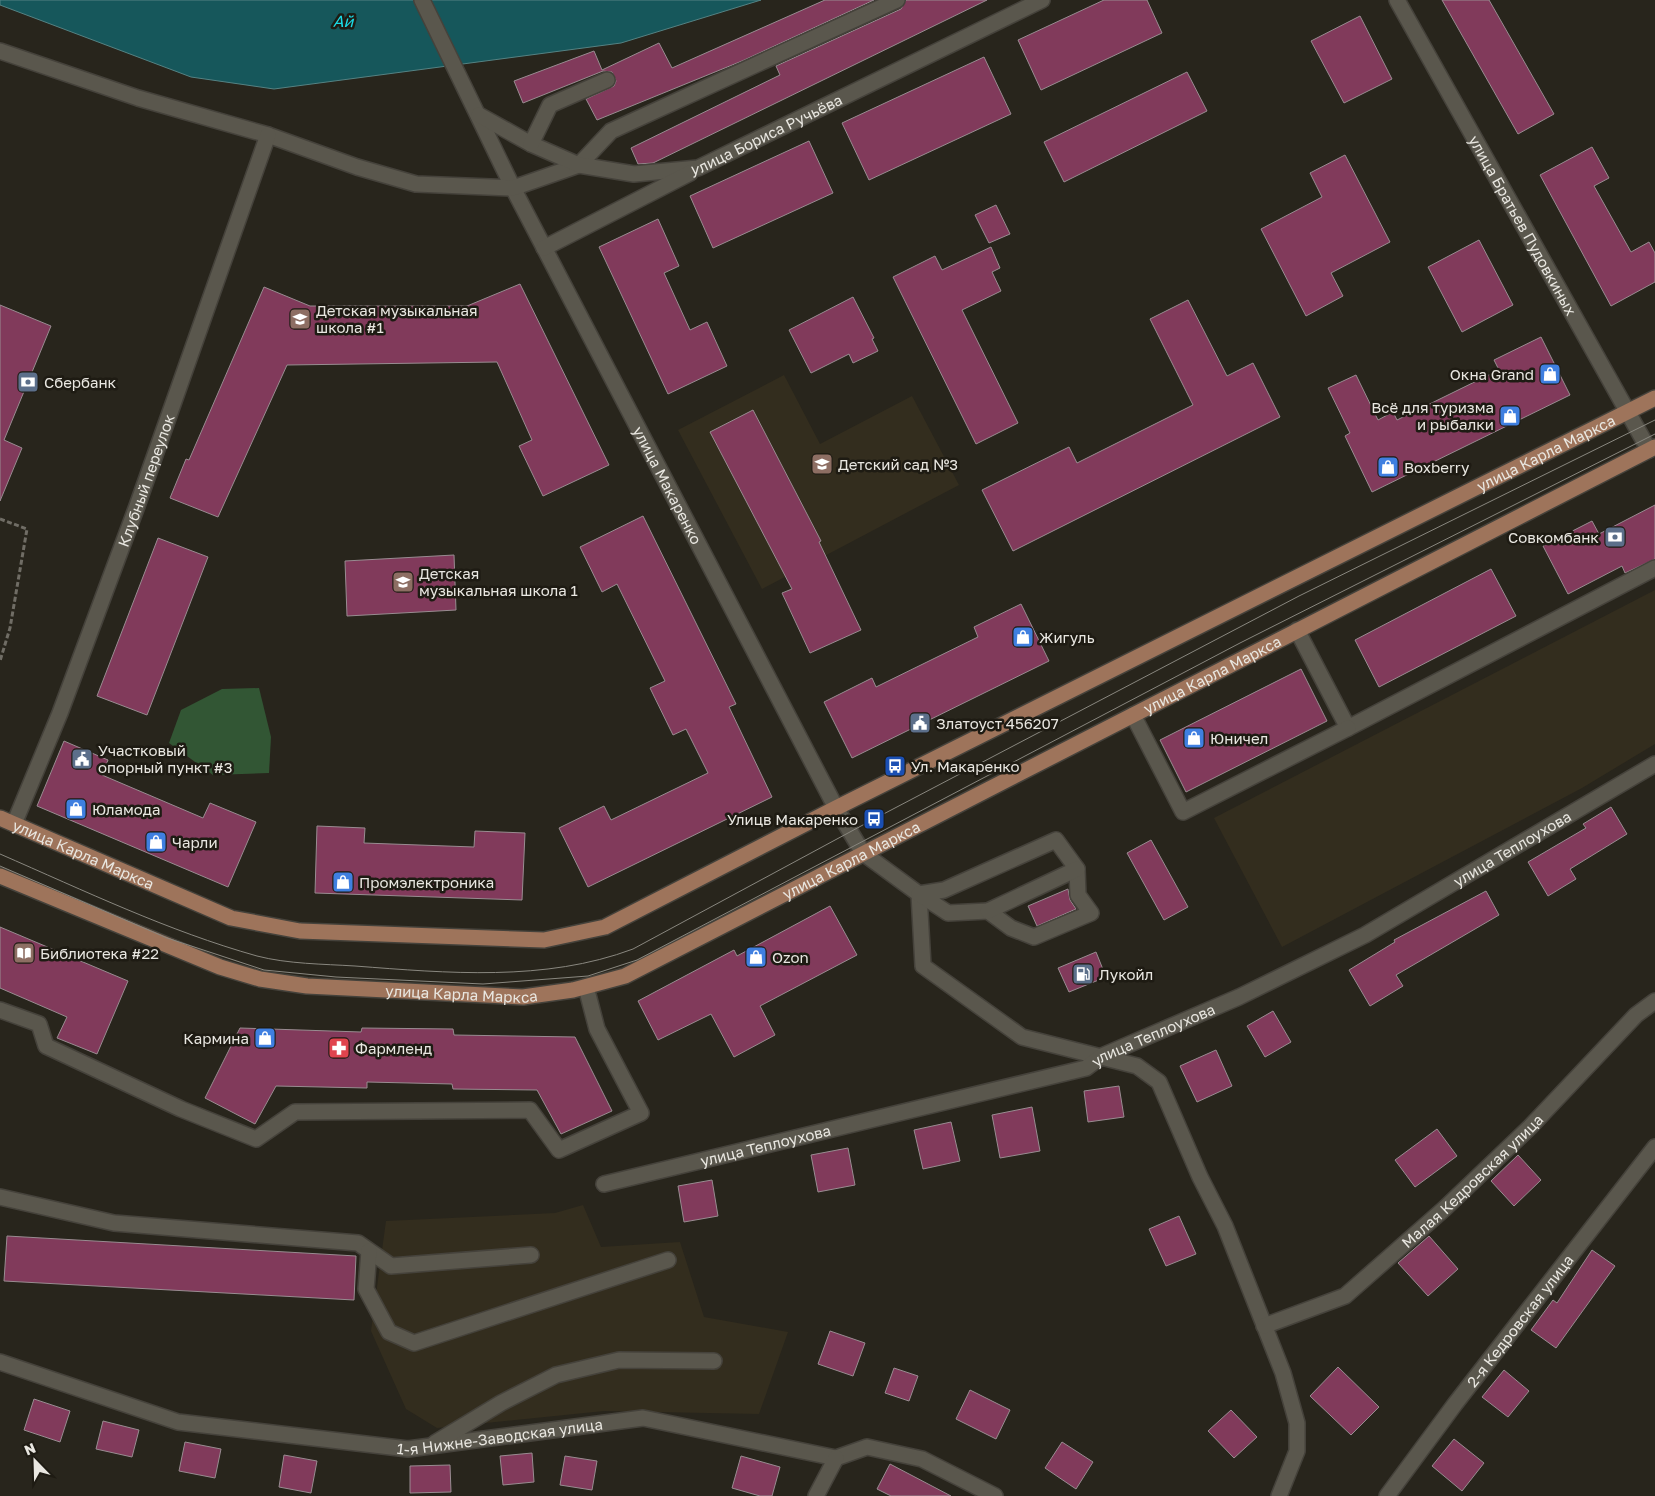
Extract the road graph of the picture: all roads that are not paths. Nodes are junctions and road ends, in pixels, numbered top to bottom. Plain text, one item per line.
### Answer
1 (422, 0) edge
2 (897, 0) edge
3 (1042, 0) edge
4 (1397, 0) edge
5 (0, 51) edge
6 (607, 80) dead end
7 (479, 115) junction
8 (268, 135) junction
9 (532, 144) junction
10 (579, 165) junction
11 (698, 168) junction
12 (513, 188) junction
13 (544, 248) junction
14 (1655, 398) edge
15 (1627, 413) junction
16 (1652, 449) edge
17 (1655, 568) edge
18 (1297, 630) junction
19 (1133, 715) junction
20 (1348, 728) junction
21 (1655, 764) edge
22 (836, 808) junction
23 (7, 821) edge
24 (864, 853) junction
25 (1077, 869) junction
26 (0, 876) edge
27 (920, 894) junction
28 (988, 910) junction
29 (586, 987) junction
30 (1655, 1001) edge
31 (0, 1010) edge
32 (1102, 1056) junction
33 (1655, 1147) edge
34 (604, 1184) dead end
35 (0, 1197) edge
36 (369, 1251) junction
37 (531, 1255) dead end
38 (668, 1260) dead end
39 (1264, 1326) junction
40 (714, 1361) dead end
41 (0, 1362) edge
42 (429, 1446) junction
43 (836, 1458) junction
44 (816, 1496) edge
45 (995, 1496) edge
46 (1279, 1496) edge
47 (1387, 1496) edge

1 - 7 street, улица Макаренко
2 - 10 street
3 - 11 street, улица Бориса Ручьёва
4 - 15 street, улица Братьев Пудовкиных
5 - 8 street
6 - 9 street
7 - 9 street, улица Бориса Ручьёва
7 - 12 street, улица Макаренко
8 - 12 street
8 - 23 street, Клубный переулок
9 - 10 street, улица Бориса Ручьёва
10 - 11 street, улица Бориса Ручьёва
10 - 12 street
11 - 13 street
12 - 13 street, улица Макаренко
13 - 22 street, улица Макаренко
14 - 15 main road, улица Карла Маркса
15 - 16 street, улица Братьев Пудовкиных
15 - 22 main road, улица Карла Маркса
16 - 18 main road, улица Карла Маркса
17 - 20 street
18 - 19 main road, улица Карла Маркса
18 - 20 street
19 - 20 street
19 - 24 main road, улица Карла Маркса
21 - 32 street, улица Теплоухова
22 - 23 main road, улица Карла Маркса
22 - 24 street, улица Макаренко
24 - 27 street
24 - 29 main road, улица Карла Маркса
25 - 27 street
25 - 28 street
25 - 28 street
26 - 29 main road, улица Карла Маркса
27 - 28 street
27 - 32 street
29 - 31 street
30 - 39 street, Малая Кедровская улица
32 - 34 street, улица Теплоухова
32 - 39 street
33 - 47 street, 2-я Кедровская улица
35 - 36 street
36 - 37 street
36 - 38 street
39 - 46 street
40 - 42 street
41 - 42 street, 1-я Нижне-Заводская улица
42 - 43 street, 1-я Нижне-Заводская улица
43 - 44 street
43 - 45 street

